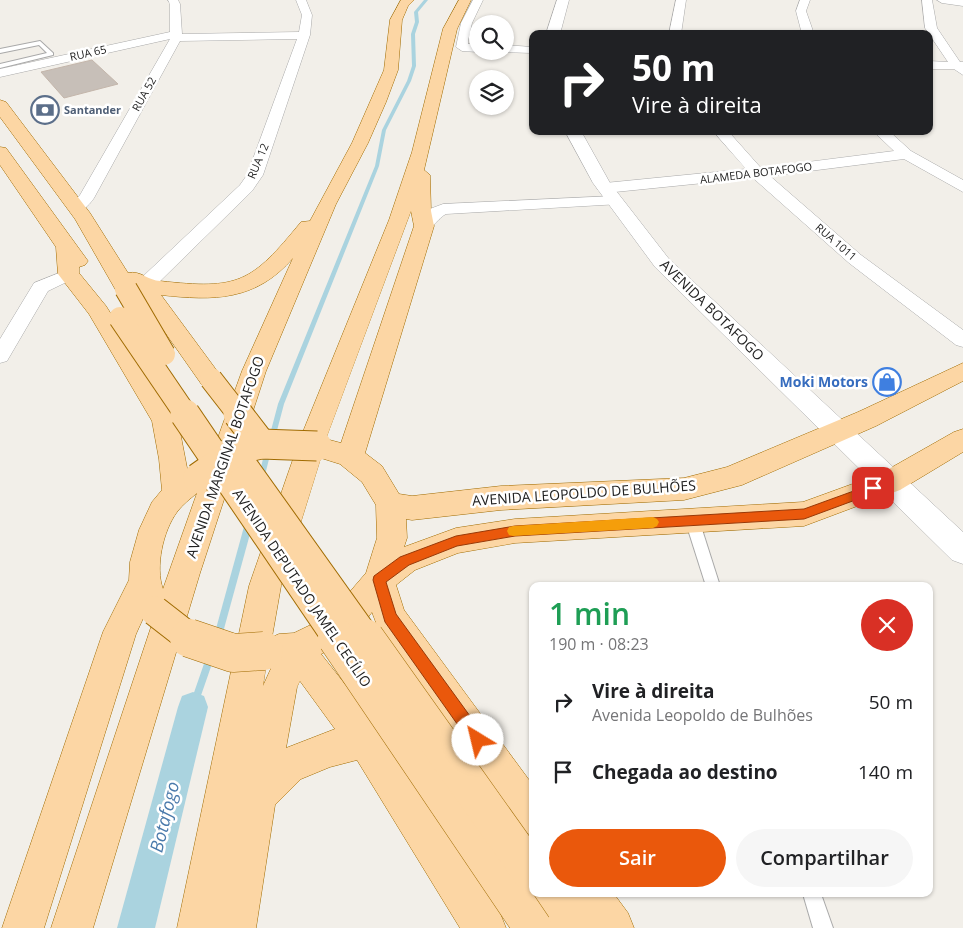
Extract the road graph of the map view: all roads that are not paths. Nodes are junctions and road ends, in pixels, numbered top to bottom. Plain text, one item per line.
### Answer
1 (173, 0) edge
2 (301, 0) edge
3 (408, 0) edge
4 (465, 0) edge
5 (478, 0) edge
6 (563, 0) edge
7 (681, 0) edge
8 (805, 0) edge
9 (927, 0) edge
10 (942, 0) edge
11 (963, 3) edge
12 (470, 15) edge
13 (469, 19) edge
14 (554, 30) edge
15 (676, 30) edge
16 (807, 30) edge
17 (304, 35) junction
18 (176, 36) junction
19 (469, 47) edge
20 (514, 49) edge
21 (529, 50) edge
22 (0, 51) edge
23 (54, 57) junction
24 (933, 64) edge
25 (0, 66) edge
26 (961, 67) edge
27 (0, 73) edge
28 (0, 105) edge
29 (575, 135) edge
30 (724, 135) edge
31 (885, 135) edge
32 (0, 152) edge
33 (421, 152) junction
34 (906, 154) junction
35 (757, 173) junction
36 (963, 187) edge
37 (610, 194) junction
38 (327, 204) junction
39 (76, 207) junction
40 (424, 226) junction
41 (66, 247) junction
42 (69, 274) junction
43 (126, 290) junction
44 (963, 340) edge
45 (0, 356) edge
46 (963, 371) edge
47 (837, 432) junction
48 (963, 439) edge
49 (261, 444) junction
50 (350, 456) junction
51 (890, 482) junction
52 (187, 486) junction
53 (390, 504) junction
54 (692, 520) junction
55 (963, 551) edge
56 (379, 580) junction
57 (712, 582) edge
58 (150, 596) junction
59 (280, 650) junction
60 (365, 739) junction
61 (258, 795) junction
62 (529, 812) edge
63 (529, 869) edge
64 (550, 897) edge
65 (590, 897) edge
66 (813, 897) edge
67 (23, 928) edge
68 (72, 928) edge
69 (198, 928) edge
70 (236, 928) edge
71 (485, 928) edge
72 (533, 928) edge
73 (572, 928) edge
74 (613, 928) edge
75 (823, 928) edge

1 - 18 street
2 - 17 street, RUA 12
3 - 38 main road, AVENIDA MARGINAL BOTAFOGO
4 - 33 main road
5 - 12 street
6 - 14 street
7 - 15 street
8 - 16 street
9 - 26 street
10 - 11 street
13 - 19 street
17 - 18 street, RUA 65
17 - 43 street, RUA 12
18 - 23 street, RUA 65
18 - 39 street, RUA 52
20 - 21 street
22 - 23 lane
23 - 25 lane
23 - 27 street, RUA 65
24 - 26 street
28 - 39 main road, AVENIDA DEPUTADO JAMEL CECÍLIO
29 - 37 street, AVENIDA BOTAFOGO
30 - 35 street, RUA 1011
31 - 34 street
32 - 41 main road, AVENIDA DEPUTADO JAMEL CECÍLIO
33 - 40 main road
33 - 69 main road
34 - 35 street, ALAMEDA BOTAFOGO
34 - 36 street
35 - 37 street, ALAMEDA BOTAFOGO
35 - 44 street, RUA 1011
37 - 40 street, ALAMEDA BOTAFOGO
37 - 47 street, AVENIDA BOTAFOGO
38 - 43 main road
38 - 68 main road, AVENIDA MARGINAL BOTAFOGO
39 - 43 main road, AVENIDA DEPUTADO JAMEL CECÍLIO
40 - 50 main road
41 - 42 main road
41 - 43 main road, AVENIDA DEPUTADO JAMEL CECÍLIO
42 - 45 street
42 - 52 main road
43 - 49 main road, bridge
43 - 63 main road, AVENIDA DEPUTADO JAMEL CECÍLIO, bridge
43 - 72 main road, AVENIDA DEPUTADO JAMEL CECÍLIO, bridge
46 - 47 main road, AVENIDA LEOPOLDO DE BULHÕES
47 - 51 street, AVENIDA BOTAFOGO
47 - 53 main road, AVENIDA LEOPOLDO DE BULHÕES
48 - 51 main road
49 - 50 main road, bridge
49 - 52 main road, bridge
50 - 53 main road
51 - 54 main road
51 - 55 street, AVENIDA BOTAFOGO
52 - 58 main road
53 - 56 main road
54 - 56 main road
54 - 57 lane
56 - 59 main road
56 - 62 main road
58 - 59 main road, bridge
58 - 67 main road
59 - 60 main road
59 - 61 main road
60 - 61 main road
60 - 71 main road
61 - 70 main road
64 - 73 main road
65 - 74 main road
66 - 75 lane

